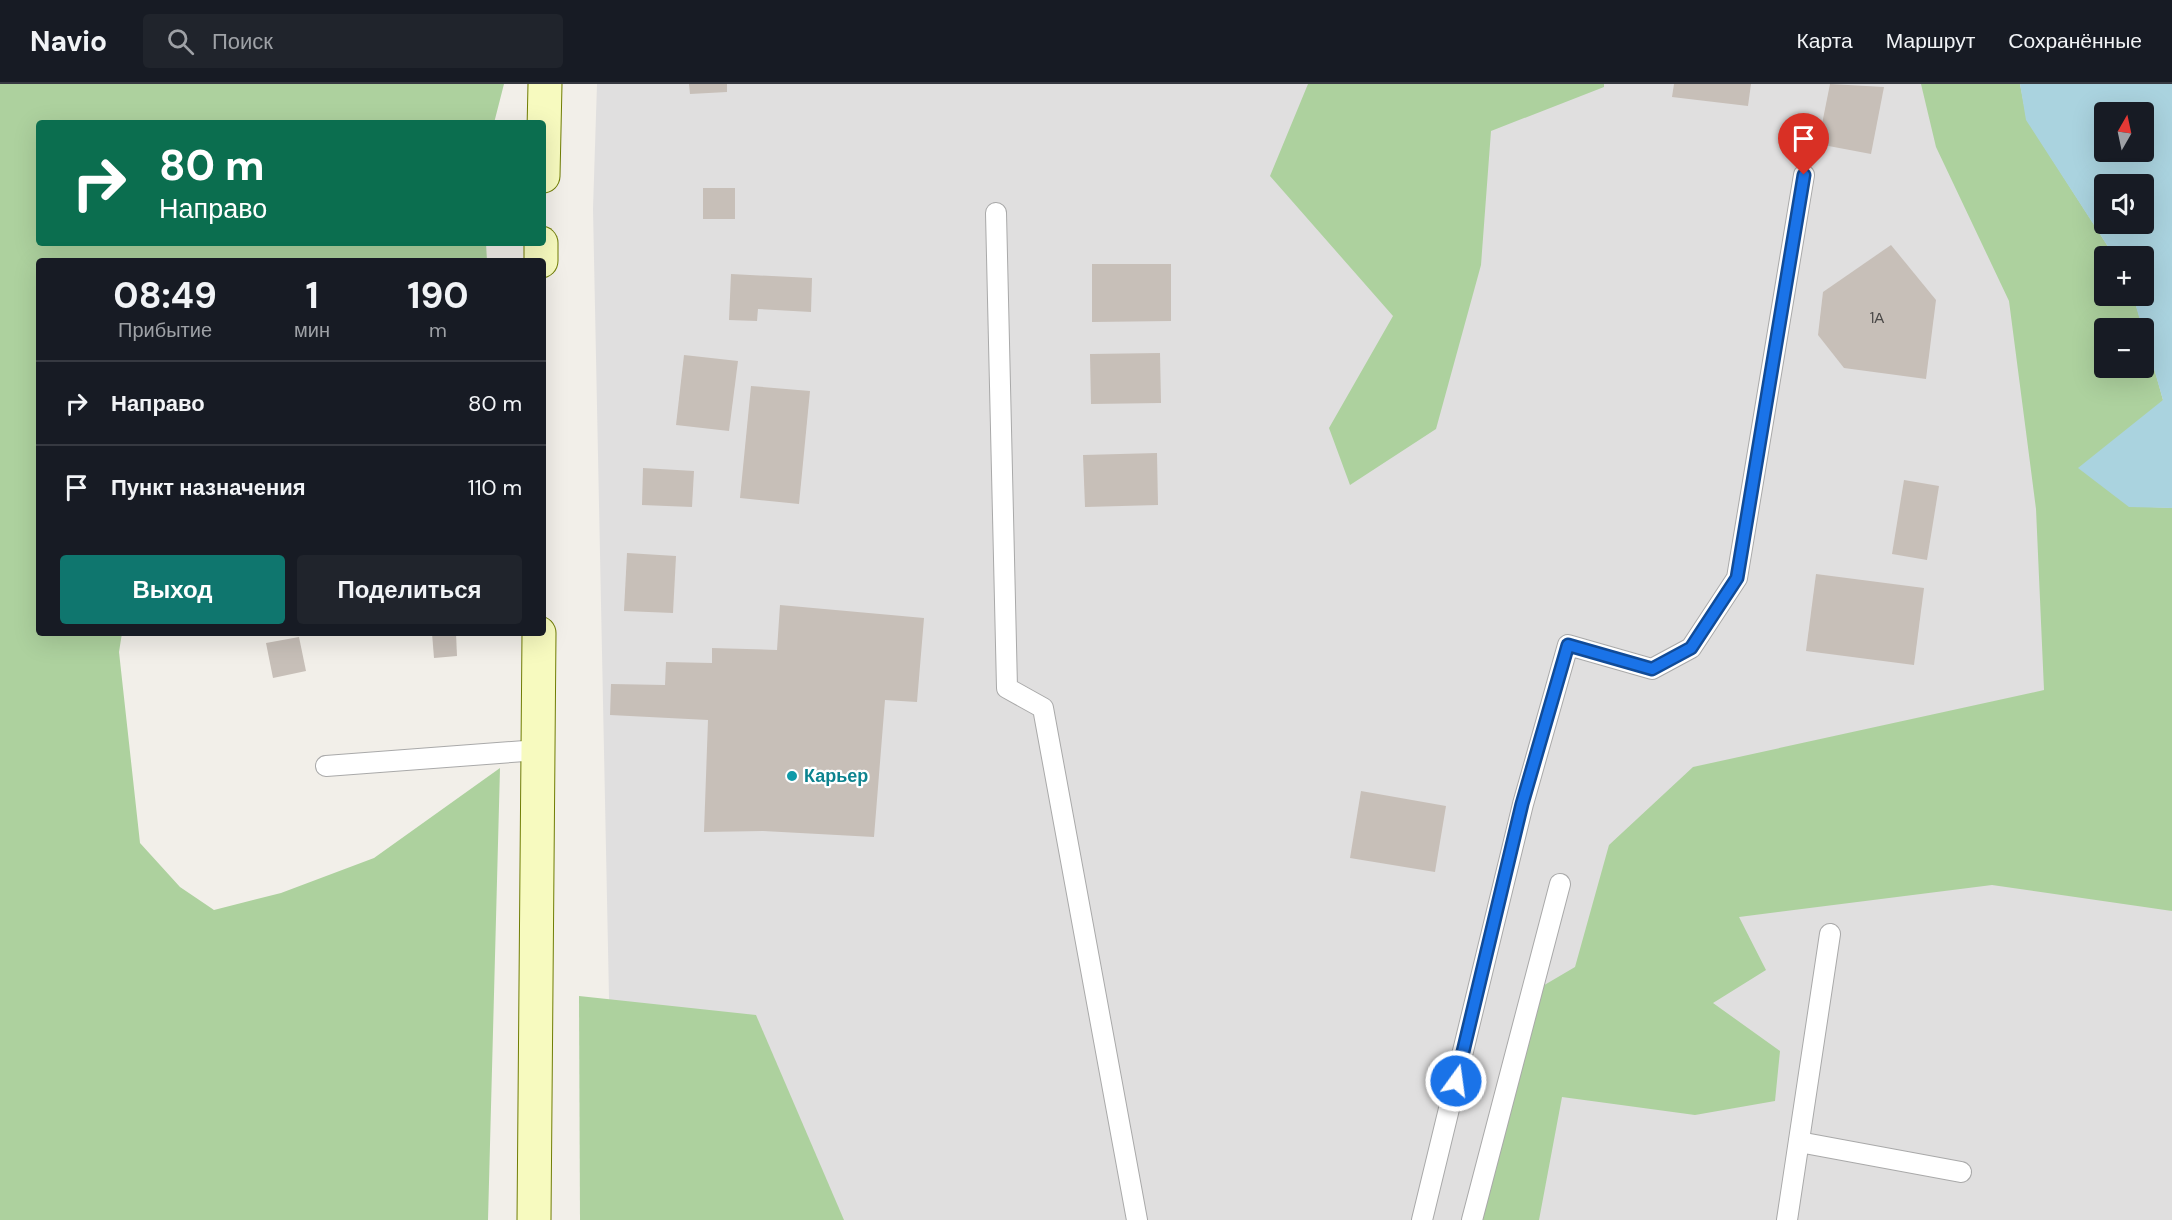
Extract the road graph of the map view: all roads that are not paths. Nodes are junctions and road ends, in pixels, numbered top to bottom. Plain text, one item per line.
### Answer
1 (545, 84) edge
2 (544, 120) edge
3 (1804, 175) dead end
4 (996, 213) dead end
5 (539, 636) edge
6 (538, 750) junction
7 (326, 766) dead end
8 (1560, 884) dead end
9 (1830, 934) dead end
10 (1799, 1142) junction
11 (1961, 1172) dead end
12 (534, 1220) edge
13 (1137, 1220) edge
14 (1422, 1220) edge
15 (1472, 1220) edge
16 (1787, 1220) edge

1 - 2 main road
3 - 14 lane
4 - 13 lane
5 - 6 main road
6 - 7 lane
6 - 12 main road
8 - 15 lane
9 - 10 lane
10 - 11 lane
10 - 16 lane

